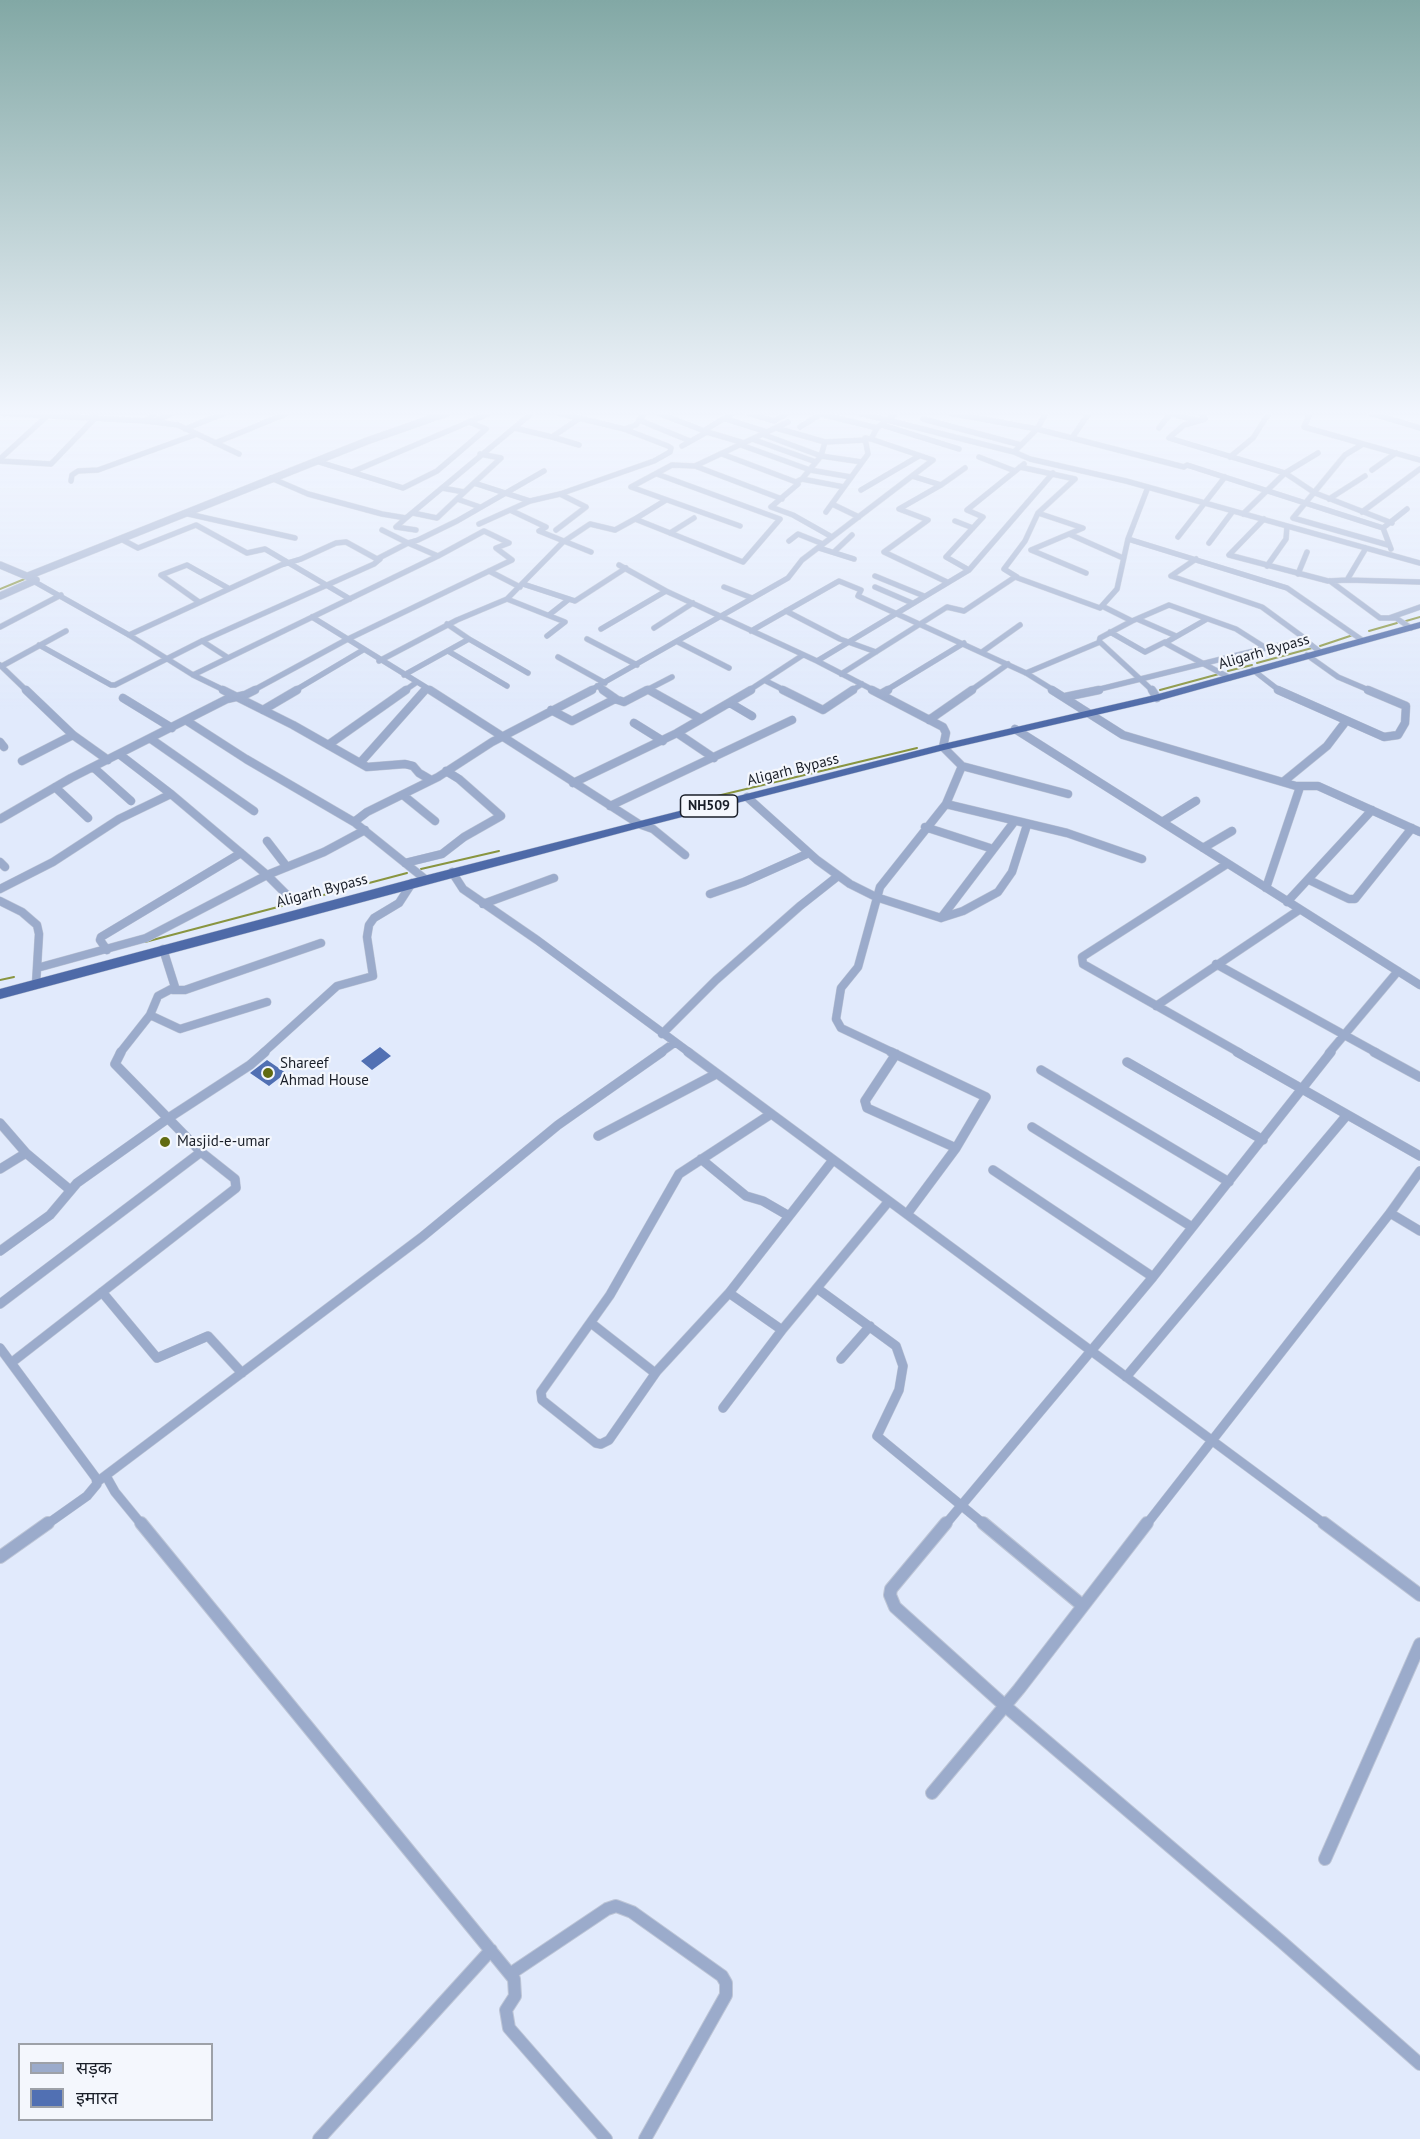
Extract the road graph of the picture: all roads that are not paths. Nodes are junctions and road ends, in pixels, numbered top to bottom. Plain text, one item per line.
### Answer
1 (184, 513) joint
2 (378, 513) edge
3 (413, 513) joint
4 (442, 513) joint
5 (471, 513) edge
6 (504, 513) edge
7 (516, 513) edge
8 (578, 513) edge
9 (645, 513) edge
10 (702, 513) edge
11 (763, 513) edge
12 (789, 513) edge
13 (850, 513) edge
14 (864, 513) edge
15 (909, 513) edge
16 (973, 513) edge
17 (1019, 513) edge
18 (1038, 513) joint
19 (1138, 513) edge
20 (1196, 513) edge
21 (1232, 513) edge
22 (1239, 513) edge
23 (1296, 513) edge
24 (1337, 513) edge
25 (1364, 513) edge
26 (1403, 513) edge
27 (1243, 514) joint
28 (859, 517) junction
29 (406, 518) junction
30 (694, 518) dead end
31 (461, 519) junction
32 (635, 519) junction
33 (1264, 519) junction
34 (955, 520) dead end
35 (1392, 523) junction
36 (479, 524) dead end
37 (740, 526) dead end
38 (1287, 526) junction
39 (973, 528) junction
40 (1383, 528) junction
41 (382, 530) dead end
42 (416, 530) dead end
43 (556, 530) dead end
44 (670, 533) junction
45 (1069, 534) junction
46 (852, 535) dead end
47 (832, 537) junction
48 (1178, 537) dead end
49 (295, 538) dead end
50 (121, 539) junction
51 (1128, 539) junction
52 (789, 541) dead end
53 (563, 542) junction
54 (408, 543) junction
55 (1209, 543) dead end
56 (1388, 545) junction
57 (821, 546) junction
58 (1366, 548) junction
59 (591, 552) dead end
60 (834, 552) junction
61 (1306, 552) dead end
62 (438, 556) junction
63 (1397, 556) junction
64 (1123, 558) junction
65 (380, 559) junction
66 (1196, 559) junction
67 (854, 560) dead end
68 (1419, 562) edge
69 (290, 563) junction
70 (0, 565) edge
71 (1267, 566) junction
72 (969, 570) junction
73 (489, 572) junction
74 (1086, 573) dead end
75 (1298, 574) junction
76 (875, 576) dead end
77 (1017, 577) junction
78 (32, 578) junction
79 (1347, 580) junction
80 (1330, 581) junction
81 (947, 582) junction
82 (1420, 582) edge
83 (326, 585) junction
84 (522, 586) junction
85 (724, 587) dead end
86 (875, 587) dead end
87 (228, 588) junction
88 (666, 591) junction
89 (61, 595) junction
90 (0, 596) edge
91 (924, 596) junction
92 (752, 598) junction
93 (350, 599) junction
94 (507, 599) junction
95 (568, 600) junction
96 (199, 602) junction
97 (693, 603) junction
98 (912, 603) junction
99 (1102, 606) junction
100 (1420, 607) edge
101 (786, 611) junction
102 (896, 612) junction
103 (549, 615) junction
104 (720, 616) junction
105 (312, 617) junction
106 (1389, 618) junction
107 (1207, 619) junction
108 (1135, 620) junction
109 (447, 624) junction
110 (922, 624) junction
111 (1020, 625) dead end
112 (1416, 626) edge
113 (0, 627) edge
114 (654, 628) dead end
115 (601, 629) dead end
116 (66, 631) dead end
117 (751, 631) junction
118 (1110, 632) junction
119 (129, 635) junction
120 (547, 636) dead end
121 (1176, 636) junction
122 (469, 639) junction
123 (587, 639) dead end
124 (346, 640) junction
125 (1362, 640) junction
126 (202, 641) junction
127 (850, 641) junction
128 (1307, 641) junction
129 (678, 642) junction
130 (1099, 642) junction
131 (1165, 642) junction
132 (964, 643) junction
133 (39, 645) junction
134 (1266, 648) junction
135 (363, 650) junction
136 (448, 651) junction
137 (1319, 651) junction
138 (876, 652) junction
139 (982, 652) junction
140 (803, 655) junction
141 (1307, 656) junction
142 (227, 657) junction
143 (558, 657) dead end
144 (167, 660) junction
145 (379, 660) junction
146 (817, 661) junction
147 (1008, 664) junction
148 (1204, 664) junction
149 (637, 665) junction
150 (729, 668) dead end
151 (2, 669) edge
152 (1253, 670) junction
153 (528, 673) dead end
154 (1026, 673) junction
155 (841, 674) junction
156 (193, 675) junction
157 (404, 675) junction
158 (672, 677) dead end
159 (1230, 678) junction
160 (1144, 680) junction
161 (766, 681) junction
162 (417, 682) junction
163 (605, 683) junction
164 (862, 684) junction
165 (507, 686) dead end
166 (597, 686) junction
167 (428, 688) junction
168 (648, 689) junction
169 (881, 694) junction
170 (236, 696) junction
171 (1065, 697) junction
172 (123, 698) dead end
173 (1157, 698) junction
174 (616, 699) junction
175 (730, 703) junction
176 (262, 710) junction
177 (552, 710) junction
178 (1087, 714) junction
179 (752, 716) dead end
180 (701, 719) junction
181 (792, 720) dead end
182 (929, 720) junction
183 (187, 721) junction
184 (1346, 721) junction
185 (634, 723) dead end
186 (172, 728) junction
187 (1015, 729) junction
188 (677, 733) junction
189 (73, 735) junction
190 (502, 736) junction
191 (151, 739) junction
192 (663, 741) junction
193 (328, 744) junction
194 (943, 747) junction
195 (119, 754) junction
196 (714, 758) junction
197 (108, 760) junction
198 (22, 761) dead end
199 (360, 764) junction
200 (962, 766) junction
201 (93, 767) junction
202 (446, 771) junction
203 (431, 780) junction
204 (1283, 782) junction
205 (573, 783) junction
206 (1300, 786) junction
207 (55, 787) junction
208 (171, 794) junction
209 (1068, 794) dead end
210 (403, 795) junction
211 (747, 797) junction
212 (131, 801) dead end
213 (1196, 801) dead end
214 (946, 804) junction
215 (610, 806) junction
216 (1372, 810) junction
217 (254, 811) dead end
218 (88, 818) dead end
219 (0, 819) edge
220 (435, 821) dead end
221 (354, 822) junction
222 (1014, 822) junction
223 (1162, 822) junction
224 (639, 824) junction
225 (1027, 825) junction
226 (925, 827) junction
227 (1412, 828) junction
228 (365, 830) junction
229 (1232, 831) dead end
230 (1420, 832) edge
231 (267, 841) dead end
232 (1203, 848) junction
233 (993, 849) junction
234 (241, 853) junction
235 (810, 853) junction
236 (686, 855) dead end
237 (1142, 859) dead end
238 (405, 863) junction
239 (1227, 864) junction
240 (287, 867) junction
241 (452, 872) junction
242 (267, 876) junction
243 (838, 876) junction
244 (554, 878) dead end
245 (425, 879) junction
246 (1309, 880) junction
247 (412, 882) junction
248 (1266, 888) junction
249 (0, 890) edge
250 (710, 894) dead end
251 (876, 897) junction
252 (293, 901) dead end
253 (0, 902) edge
254 (1287, 902) junction
255 (483, 904) junction
256 (1299, 910) junction
257 (941, 918) junction
258 (321, 944) dead end
259 (163, 949) junction
260 (107, 950) junction
261 (1216, 964) junction
262 (37, 968) junction
263 (1398, 971) junction
264 (36, 984) junction
265 (1420, 985) edge
266 (173, 990) junction
267 (0, 994) edge
268 (267, 1002) dead end
269 (1156, 1006) junction
270 (150, 1015) junction
271 (662, 1034) junction
272 (1343, 1036) junction
273 (674, 1043) junction
274 (896, 1054) junction
275 (1127, 1062) dead end
276 (1041, 1070) dead end
277 (716, 1074) junction
278 (1420, 1077) edge
279 (1303, 1090) junction
280 (771, 1114) junction
281 (1347, 1115) junction
282 (167, 1119) junction
283 (0, 1123) edge
284 (1032, 1127) dead end
285 (598, 1136) dead end
286 (1263, 1140) junction
287 (956, 1148) junction
288 (201, 1152) junction
289 (26, 1153) junction
290 (1420, 1156) edge
291 (701, 1160) junction
292 (833, 1160) junction
293 (0, 1169) edge
294 (993, 1170) dead end
295 (1420, 1171) edge
296 (1229, 1182) junction
297 (69, 1190) junction
298 (889, 1201) junction
299 (1390, 1213) junction
300 (907, 1214) junction
301 (789, 1216) junction
302 (1192, 1227) junction
303 (1420, 1231) edge
304 (0, 1251) edge
305 (1153, 1277) junction
306 (818, 1289) junction
307 (102, 1292) junction
308 (729, 1293) junction
309 (0, 1304) edge
310 (591, 1323) junction
311 (870, 1326) junction
312 (782, 1330) junction
313 (0, 1348) edge
314 (1091, 1350) junction
315 (841, 1359) dead end
316 (11, 1363) junction
317 (655, 1372) junction
318 (242, 1373) junction
319 (1126, 1377) junction
320 (723, 1407) dead end
321 (1212, 1439) junction
322 (101, 1479) junction
323 (962, 1506) junction
324 (0, 1557) edge
325 (1420, 1595) edge
326 (1083, 1606) junction
327 (1420, 1644) edge
328 (1004, 1705) junction
329 (932, 1793) dead end
330 (1325, 1859) dead end
331 (491, 1950) junction
332 (510, 1974) junction
333 (1420, 2064) edge
334 (319, 2139) edge
335 (606, 2139) edge
336 (645, 2139) edge

1 - 49 street
1 - 50 street
2 - 29 street
3 - 4 street
3 - 29 street
4 - 31 street
5 - 31 street
6 - 36 street
7 - 53 street
8 - 43 street
9 - 32 street
10 - 37 street
11 - 44 street
12 - 47 street
13 - 28 street
14 - 28 street
15 - 81 street
16 - 39 street
17 - 72 street
18 - 45 street
18 - 77 street
19 - 51 street
20 - 48 street
21 - 55 street
22 - 27 street
23 - 56 street
24 - 40 street
25 - 35 street
26 - 35 street
27 - 33 street
28 - 47 street
29 - 42 street
30 - 44 street
31 - 54 street
32 - 44 street
32 - 53 street
33 - 38 street
33 - 71 street
34 - 39 street
35 - 40 street
38 - 58 street
38 - 71 street
39 - 72 street
40 - 56 street
41 - 54 street
45 - 64 street
45 - 74 street
46 - 60 street
47 - 57 street
50 - 69 street
50 - 78 street
51 - 64 street
51 - 66 street
52 - 57 street
53 - 59 street
53 - 84 street
54 - 62 street
54 - 65 street
56 - 63 street
57 - 60 street
57 - 92 street
58 - 63 street
58 - 79 street
60 - 67 street
61 - 75 street
62 - 73 street
62 - 93 street
63 - 68 street
64 - 99 street
65 - 69 street
65 - 83 street
66 - 125 street
66 - 128 street
69 - 83 street
69 - 87 street
70 - 78 street
71 - 75 street
72 - 81 street
73 - 84 street
73 - 124 street
75 - 80 street
76 - 91 street
77 - 99 street
77 - 110 street
78 - 89 street
78 - 90 street
79 - 80 street
79 - 82 street
80 - 106 street
81 - 91 street
83 - 93 street
83 - 126 street
84 - 94 street
84 - 95 street
85 - 92 street
86 - 98 street
87 - 96 street
87 - 96 street
88 - 95 street
88 - 97 street
88 - 115 street
89 - 113 street
89 - 119 street
91 - 98 street
92 - 104 street
93 - 105 street
94 - 103 street
94 - 109 street
95 - 103 street
96 - 119 street
97 - 104 street
97 - 114 street
98 - 102 street
99 - 108 street
100 - 106 street
101 - 102 street
101 - 117 street
101 - 127 street
102 - 110 street
102 - 127 street
103 - 120 street
104 - 117 street
104 - 129 street
105 - 124 street
105 - 142 street
106 - 112 street
107 - 108 street
107 - 121 street
107 - 134 street
108 - 118 street
108 - 121 street
109 - 122 street
109 - 145 street
110 - 132 street
110 - 138 street
111 - 139 street
112 - 125 highway, Aligarh Bypass / NH509
116 - 133 street
117 - 140 street
118 - 130 street
118 - 131 street
119 - 144 street
121 - 131 street
122 - 136 street
122 - 153 street
123 - 149 street
124 - 135 street
124 - 170 street
125 - 137 highway, Aligarh Bypass / NH509
126 - 142 street
126 - 144 street
127 - 138 street
127 - 146 street
128 - 134 street
128 - 137 street
129 - 149 street
129 - 150 street
130 - 154 street
130 - 160 street
131 - 148 street
132 - 139 street
132 - 169 street
133 - 144 street
133 - 151 street
134 - 148 street
135 - 145 street
135 - 176 street
136 - 157 street
136 - 165 street
137 - 141 highway, Aligarh Bypass / NH509
138 - 155 street
139 - 147 street
140 - 146 street
140 - 161 street
141 - 152 highway, Aligarh Bypass / NH509
141 - 184 street
142 - 156 street
143 - 163 street
144 - 156 street
145 - 157 street
146 - 155 street
147 - 154 street
147 - 182 street
148 - 159 street
148 - 160 street
149 - 163 street
151 - 189 street
152 - 159 highway, Aligarh Bypass / NH509
152 - 184 street
154 - 171 street
155 - 164 street
156 - 170 street
157 - 162 street
158 - 168 street
159 - 173 highway, Aligarh Bypass / NH509
160 - 171 street
160 - 173 street
161 - 164 street
161 - 175 street
162 - 167 street
162 - 193 street
163 - 166 street
164 - 169 street
166 - 174 street
166 - 177 street
167 - 190 street
167 - 199 street
168 - 174 street
168 - 180 street
169 - 182 street
170 - 176 street
170 - 183 street
171 - 178 street
172 - 186 street
173 - 178 highway, Aligarh Bypass / NH509
174 - 177 street
175 - 179 street
175 - 180 street
176 - 193 street
177 - 190 street
178 - 187 highway, Aligarh Bypass / NH509
178 - 204 street
180 - 188 street
181 - 196 street
182 - 194 street
183 - 186 street
183 - 221 street
184 - 204 street
185 - 192 street
186 - 191 street
187 - 194 highway, Aligarh Bypass / NH509
187 - 223 street
188 - 192 street
188 - 196 street
189 - 197 street
189 - 198 street
190 - 202 street
190 - 205 street
191 - 195 street
191 - 217 street
192 - 205 street
193 - 199 street
194 - 200 street
194 - 211 highway, Aligarh Bypass / NH509
195 - 197 street
195 - 208 street
196 - 215 street
197 - 201 street
199 - 203 street
200 - 209 street
200 - 214 street
201 - 207 street
201 - 212 street
202 - 203 street
202 - 238 street
203 - 210 street
204 - 206 street
205 - 215 street
206 - 216 street
206 - 248 street
207 - 218 street
207 - 219 street
208 - 234 street
208 - 249 street
210 - 220 street
210 - 221 street
211 - 224 highway, Aligarh Bypass / NH509
211 - 235 street
213 - 223 street
214 - 222 street
214 - 226 street
215 - 224 street
216 - 227 street
216 - 246 street
221 - 228 street
222 - 225 street
222 - 233 street
223 - 232 street
224 - 236 street
224 - 241 highway, Aligarh Bypass / NH509
225 - 237 street
225 - 257 street
226 - 233 street
226 - 251 street
227 - 230 street
227 - 246 street
228 - 238 street
228 - 240 street
229 - 232 street
231 - 240 street
232 - 239 street
233 - 257 street
234 - 242 street
234 - 260 street
235 - 243 street
235 - 250 street
238 - 245 street
239 - 248 street
239 - 269 street
240 - 242 street
241 - 245 highway, Aligarh Bypass / NH509
241 - 255 street
242 - 252 street
242 - 260 street
243 - 251 street
243 - 271 street
244 - 255 street
245 - 247 highway, Aligarh Bypass / NH509
246 - 254 street
247 - 259 highway, Aligarh Bypass / NH509
247 - 282 street
248 - 254 street
251 - 257 street
251 - 274 street
253 - 262 street
254 - 256 street
255 - 271 street
256 - 261 street
256 - 263 street
258 - 266 street
259 - 264 highway, Aligarh Bypass / NH509
259 - 266 street
260 - 262 street
261 - 269 street
261 - 272 street
262 - 264 street
263 - 265 street
263 - 272 street
264 - 267 highway, Aligarh Bypass / NH509
266 - 270 street
268 - 270 street
269 - 279 street
270 - 282 street
271 - 273 street
272 - 278 street
272 - 279 street
273 - 277 street
273 - 318 street
274 - 287 street
274 - 287 street
275 - 286 street
276 - 296 street
277 - 280 street
277 - 285 street
279 - 281 street
279 - 286 street
280 - 291 street
280 - 292 street
281 - 290 street
281 - 319 street
282 - 288 street
282 - 297 street
283 - 289 street
284 - 302 street
286 - 296 street
287 - 300 street
288 - 307 street
288 - 309 street
289 - 293 street
289 - 297 street
291 - 301 street
291 - 310 street
292 - 298 street
292 - 301 street
294 - 305 street
295 - 299 street
296 - 302 street
297 - 304 street
298 - 300 street
298 - 306 street
299 - 303 street
299 - 321 street
300 - 314 street
301 - 308 street
302 - 305 street
305 - 314 street
306 - 311 street
306 - 312 street
307 - 316 street
307 - 318 street
308 - 312 street
308 - 317 street
310 - 317 street
310 - 317 street
311 - 315 street
311 - 323 street
312 - 320 street
313 - 316 street
314 - 319 street
314 - 323 street
316 - 322 street
318 - 322 street
319 - 321 street
321 - 325 street
321 - 326 street
322 - 324 street
322 - 331 street
323 - 326 street
323 - 328 street
326 - 328 street
327 - 330 street
328 - 329 street
328 - 333 street
331 - 332 street
331 - 334 street
332 - 335 street
332 - 336 street

